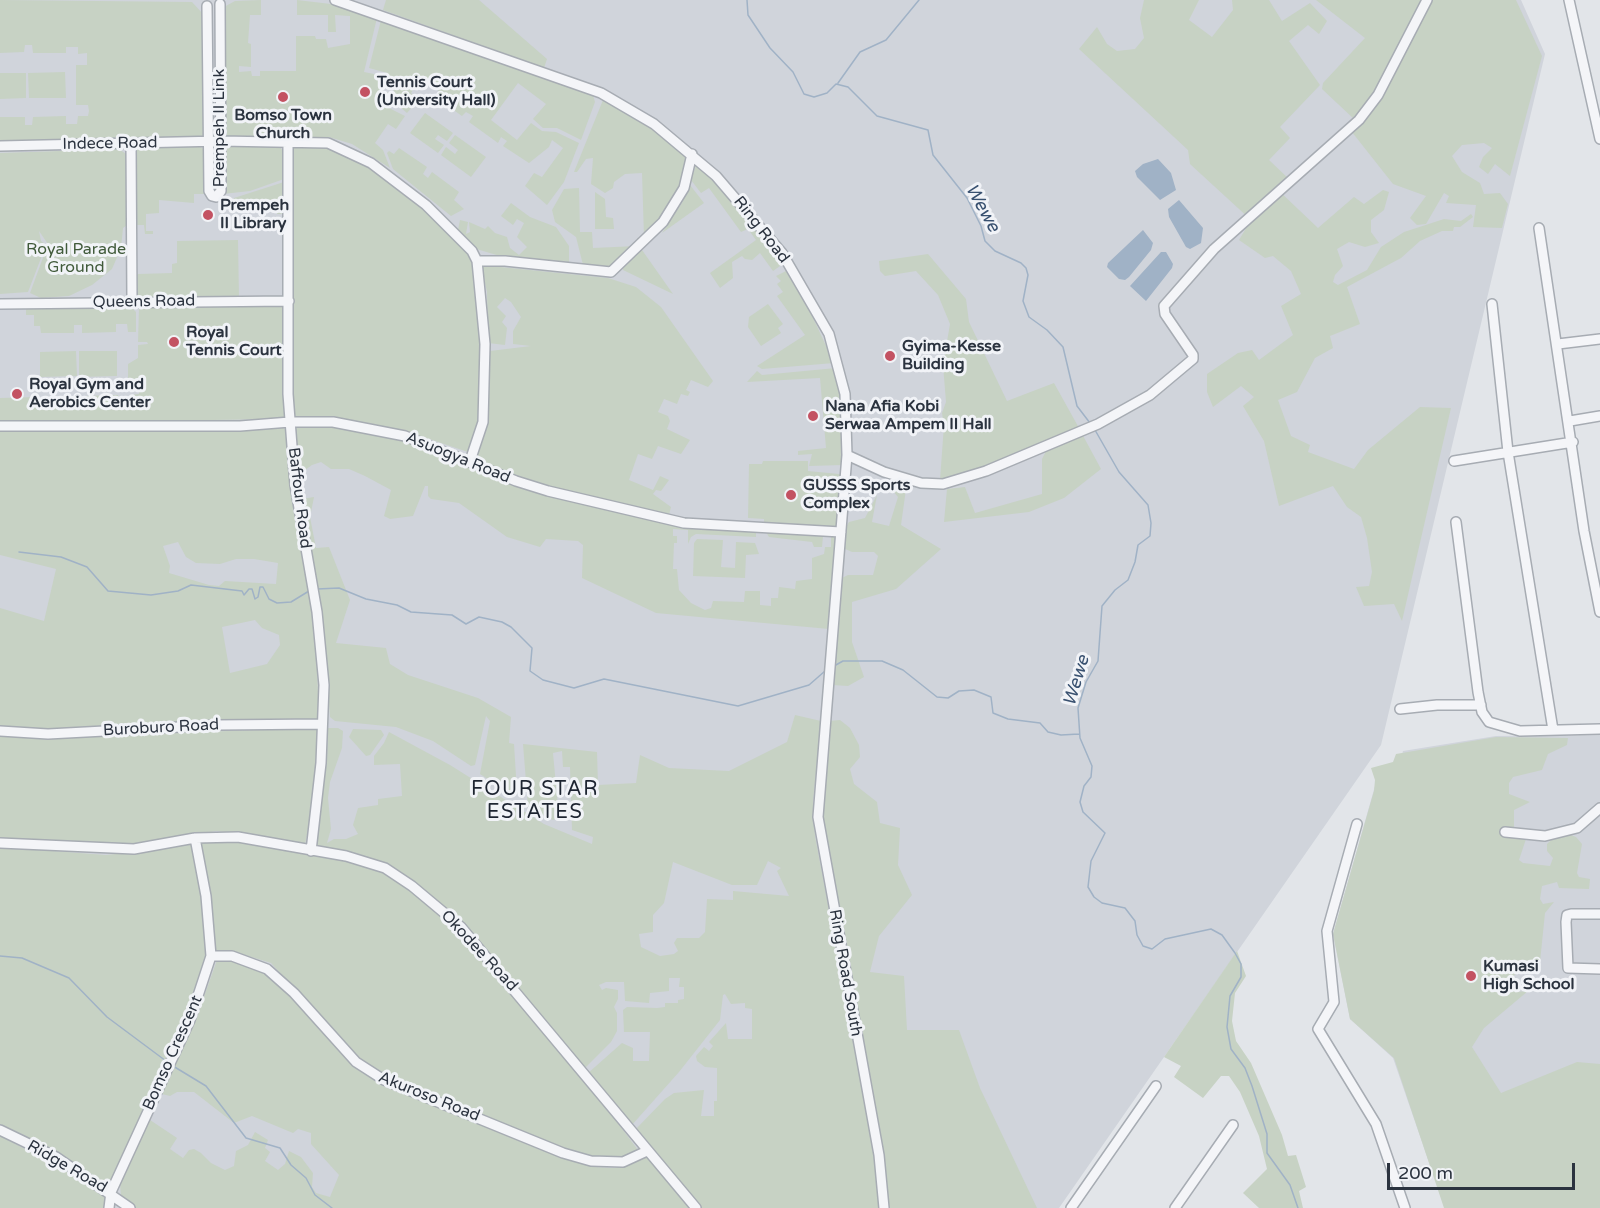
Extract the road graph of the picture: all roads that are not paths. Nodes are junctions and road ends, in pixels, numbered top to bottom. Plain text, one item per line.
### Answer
1 (335, 0) edge
2 (1428, 0) edge
3 (1569, 0) edge
4 (222, 2) edge
5 (204, 3) edge
6 (1600, 139) edge
7 (221, 141) junction
8 (208, 142) junction
9 (288, 143) junction
10 (131, 144) junction
11 (0, 146) edge
12 (692, 154) junction
13 (1539, 228) dead end
14 (472, 251) junction
15 (477, 261) junction
16 (505, 261) junction
17 (289, 301) junction
18 (132, 302) junction
19 (0, 304) edge
20 (1492, 304) dead end
21 (1600, 339) edge
22 (1558, 344) junction
23 (1600, 416) edge
24 (1570, 421) junction
25 (290, 422) junction
26 (0, 426) edge
27 (1573, 442) junction
28 (1508, 452) junction
29 (847, 455) junction
30 (470, 461) junction
31 (1454, 461) dead end
32 (1456, 522) dead end
33 (841, 532) junction
34 (1600, 612) edge
35 (1481, 705) junction
36 (1400, 709) dead end
37 (322, 724) junction
38 (1600, 729) edge
39 (1553, 730) junction
40 (0, 731) edge
41 (823, 736) joint
42 (1600, 808) edge
43 (1357, 824) dead end
44 (1505, 832) dead end
45 (195, 838) junction
46 (0, 843) edge
47 (311, 851) junction
48 (1600, 914) edge
49 (211, 956) junction
50 (1600, 969) edge
51 (1156, 1086) dead end
52 (1233, 1125) dead end
53 (0, 1130) edge
54 (646, 1151) junction
55 (111, 1192) junction
56 (109, 1208) edge
57 (130, 1208) edge
58 (696, 1208) edge
59 (884, 1208) edge
60 (1071, 1208) edge
61 (1175, 1208) edge
62 (1405, 1208) edge

1 - 12 street, Ring Road
2 - 29 street
3 - 6 street
4 - 5 street
4 - 7 street, Prempeh II Link
5 - 8 street, Prempeh II Link
7 - 8 street, Indece Road
7 - 8 street, Prempeh II Link
7 - 9 street, Indece Road
8 - 10 street, Indece Road
9 - 14 street, Indece Road
9 - 17 street, Baffour Road
10 - 11 street, Indece Road
10 - 18 street
12 - 16 street
12 - 29 street, Ring Road
13 - 22 street
14 - 15 street
14 - 16 street
15 - 16 street
15 - 30 street
17 - 18 street, Queens Road
17 - 25 street, Baffour Road
18 - 19 street, Queens Road
20 - 28 street
21 - 22 street
22 - 24 street
23 - 24 street
24 - 27 street
25 - 26 street, Asuogya Road
25 - 30 street, Asuogya Road
25 - 37 street, Baffour Road
27 - 28 street
27 - 34 street
28 - 31 street
28 - 39 street
29 - 33 street, Ring Road
30 - 33 street, Asuogya Road
32 - 35 street
33 - 41 street, Ring Road
35 - 36 street
35 - 39 street
37 - 40 street, Buroburo Road
37 - 47 street, Baffour Road
38 - 39 street
41 - 59 street, Ring Road South
42 - 44 street
43 - 62 street
45 - 46 street, Okodee Road
45 - 47 street, Okodee Road
45 - 49 street, Bomso Crescent
47 - 54 street, Okodee Road
48 - 50 street
49 - 54 street, Akuroso Road
49 - 55 street, Bomso Crescent
51 - 60 street
52 - 61 street
53 - 55 street, Ridge Road
54 - 58 street, Okodee Road
55 - 56 street, Bomso Crescent
55 - 57 street, Ridge Road

